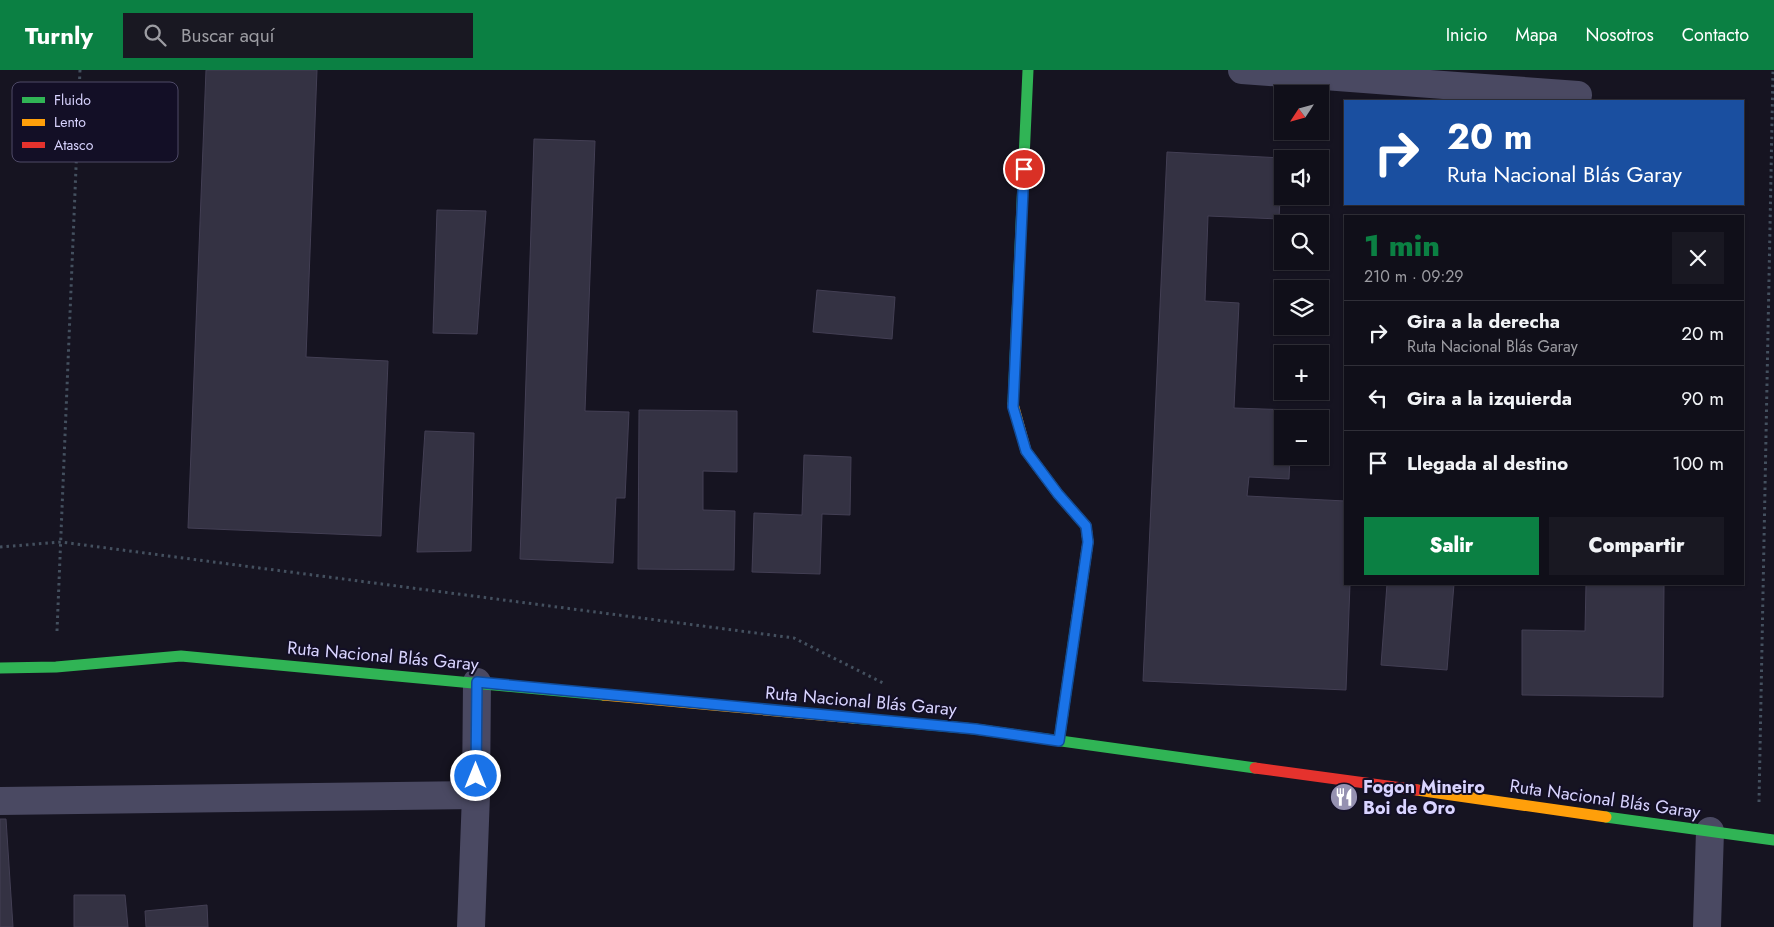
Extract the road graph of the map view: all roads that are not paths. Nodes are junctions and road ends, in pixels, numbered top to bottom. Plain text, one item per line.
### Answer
1 (1028, 70) edge
2 (1242, 70) edge
3 (1578, 96) dead end
4 (0, 668) edge
5 (477, 682) junction
6 (1059, 741) junction
7 (476, 795) junction
8 (0, 801) edge
9 (1710, 831) junction
10 (1774, 840) edge
11 (471, 927) edge
12 (1707, 927) edge

1 - 6 main road
2 - 3 street
4 - 5 main road, Ruta Nacional Blás Garay
5 - 6 main road, Ruta Nacional Blás Garay
5 - 7 street
6 - 9 main road, Ruta Nacional Blás Garay
7 - 8 street
7 - 11 street
9 - 10 main road, Ruta Nacional Blás Garay
9 - 12 street

